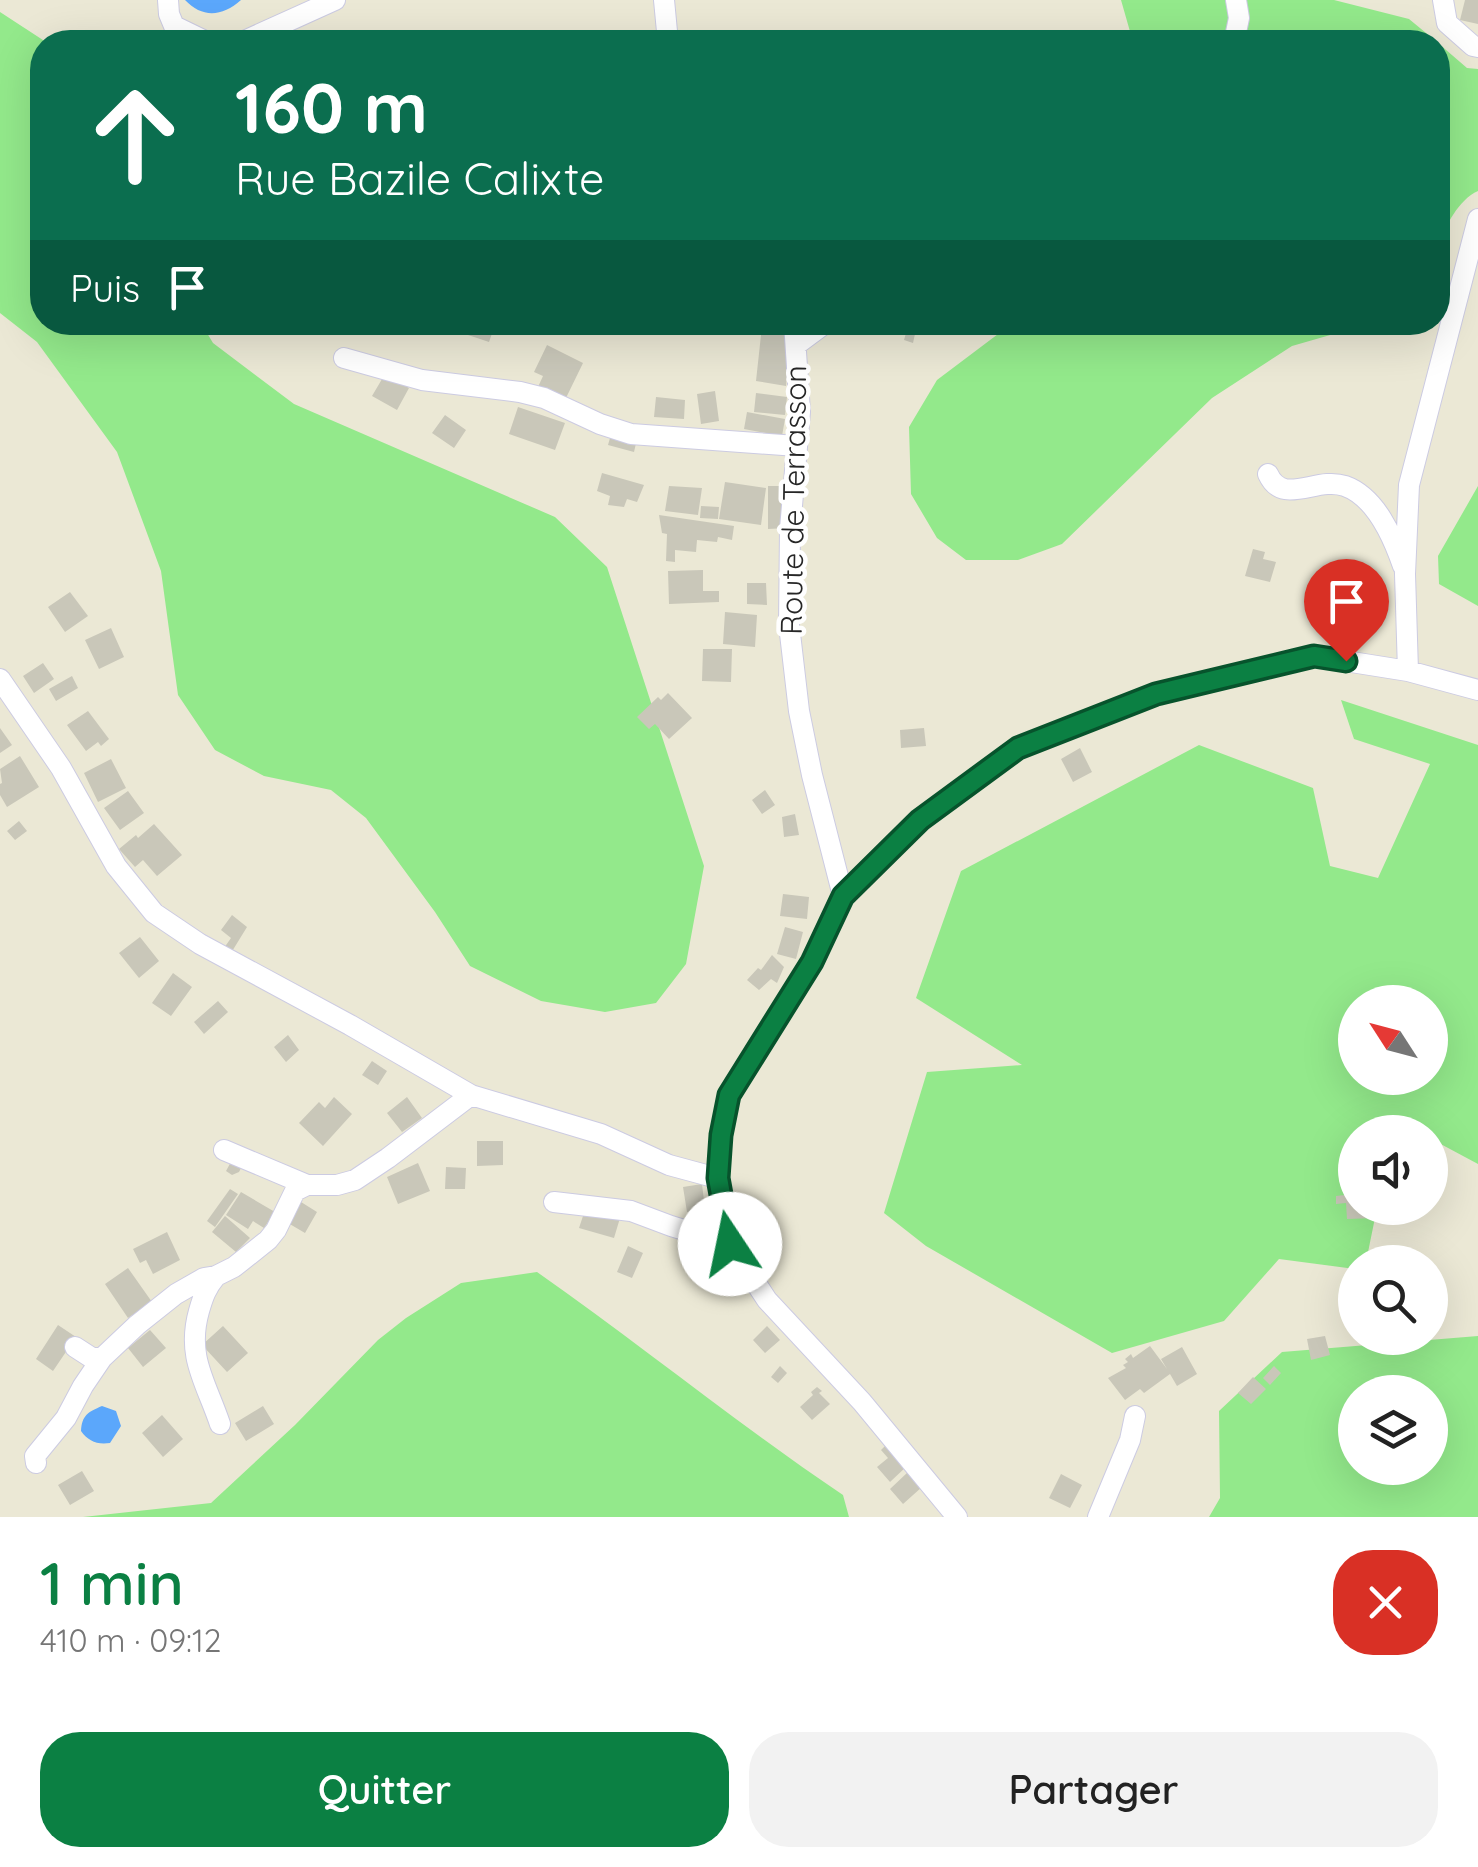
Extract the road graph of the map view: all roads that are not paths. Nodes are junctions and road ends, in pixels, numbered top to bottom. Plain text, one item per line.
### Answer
1 (168, 0) edge
2 (335, 0) edge
3 (664, 0) edge
4 (1236, 0) edge
5 (1443, 0) edge
6 (182, 30) edge
7 (269, 30) edge
8 (667, 30) edge
9 (1236, 30) edge
10 (1478, 47) edge
11 (1478, 219) edge
12 (1473, 252) edge
13 (1450, 334) edge
14 (795, 335) edge
15 (809, 335) edge
16 (1450, 335) edge
17 (796, 344) junction
18 (344, 358) dead end
19 (797, 446) junction
20 (1268, 474) dead end
21 (1406, 574) junction
22 (1408, 671) junction
23 (0, 679) edge
24 (1478, 690) edge
25 (843, 896) junction
26 (472, 1094) junction
27 (224, 1150) dead end
28 (718, 1178) junction
29 (308, 1185) junction
30 (554, 1202) dead end
31 (730, 1244) junction
32 (216, 1276) junction
33 (76, 1347) dead end
34 (102, 1358) junction
35 (1135, 1416) dead end
36 (220, 1424) dead end
37 (36, 1462) dead end
38 (957, 1517) edge
39 (1098, 1517) edge

1 - 6 street
2 - 7 street
3 - 8 street
4 - 9 street
5 - 10 street
11 - 12 street
12 - 13 street
14 - 17 street, Route de Terrasson
15 - 17 street
16 - 21 street
17 - 19 street, Route de Terrasson
18 - 19 street
19 - 25 street, Route de Terrasson
20 - 21 street
21 - 22 street
22 - 24 street
22 - 25 street
23 - 26 street
25 - 28 street
26 - 28 street
26 - 29 street
27 - 29 street
28 - 31 street
29 - 32 street
30 - 31 street
31 - 38 street
32 - 34 street
32 - 36 street
33 - 34 street
34 - 37 street
35 - 39 street

